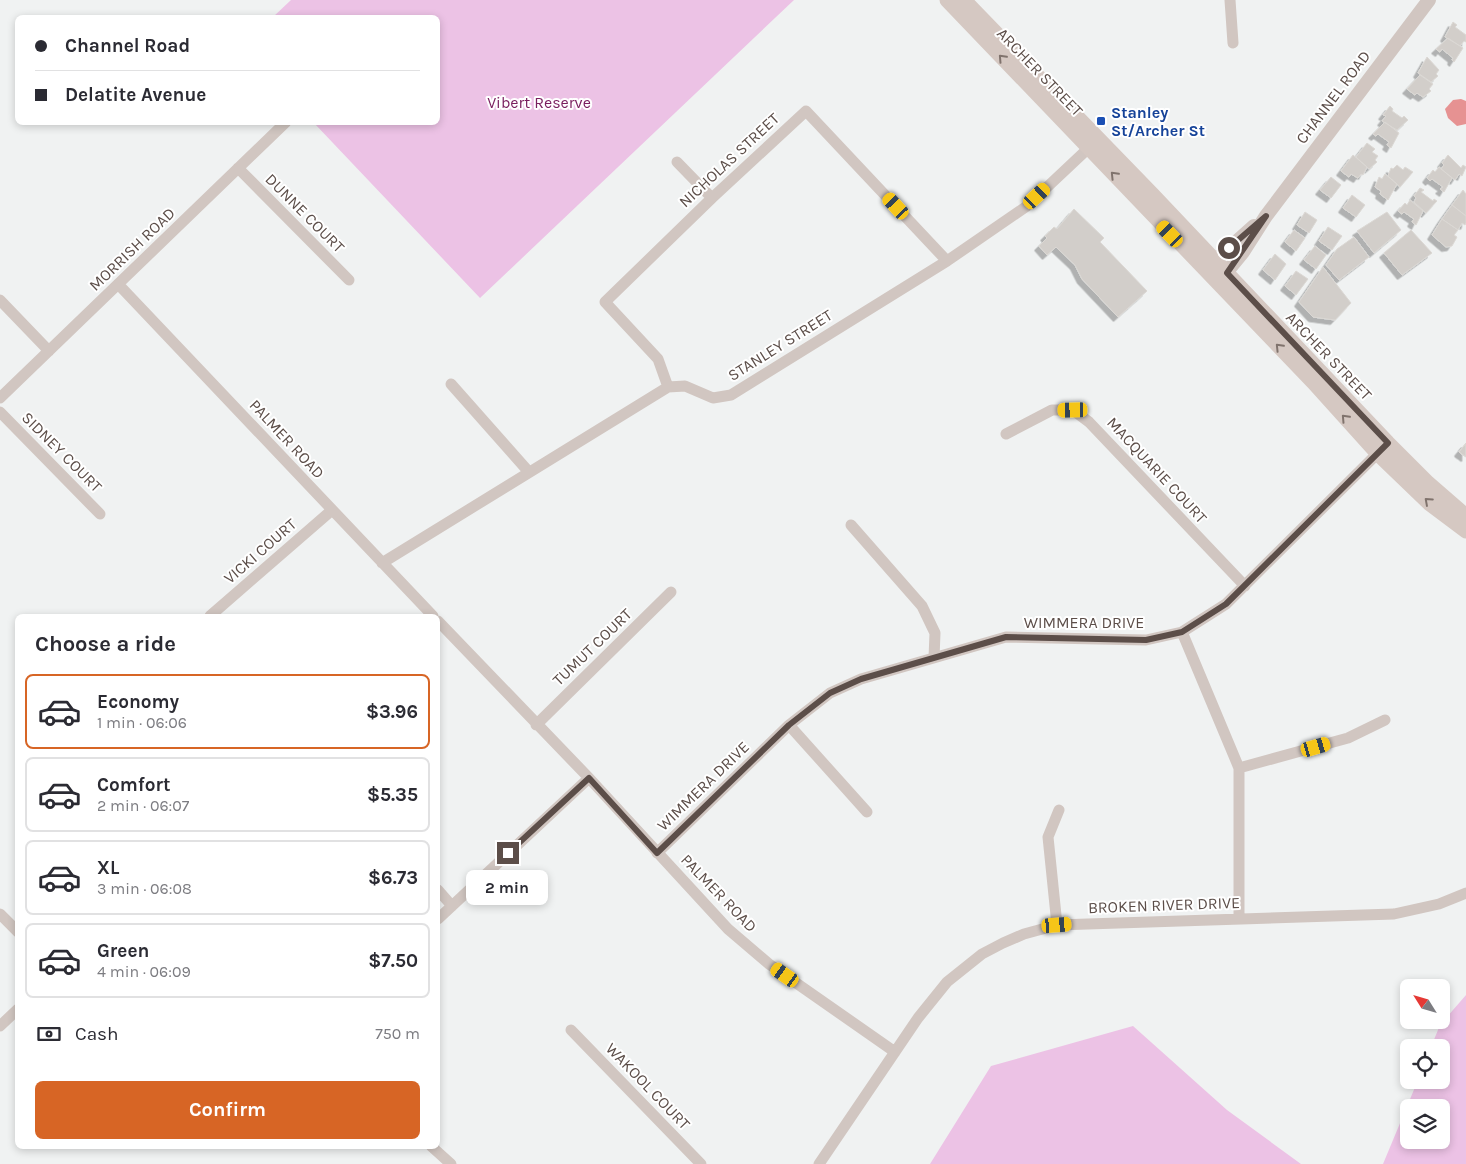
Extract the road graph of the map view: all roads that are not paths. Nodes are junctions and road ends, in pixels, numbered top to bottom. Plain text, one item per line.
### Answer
1 (947, 0) edge
2 (964, 0) edge
3 (1230, 0) edge
4 (1429, 0) edge
5 (1233, 43) dead end
6 (1023, 71) junction
7 (283, 125) edge
8 (1093, 144) junction
9 (677, 162) dead end
10 (238, 168) junction
11 (712, 198) junction
12 (1266, 216) junction
13 (947, 261) junction
14 (1210, 265) junction
15 (1222, 278) junction
16 (349, 280) dead end
17 (118, 284) junction
18 (0, 300) edge
19 (49, 351) junction
20 (452, 384) dead end
21 (668, 387) junction
22 (0, 398) edge
23 (0, 412) edge
24 (1006, 434) dead end
25 (1382, 448) junction
26 (528, 472) junction
27 (332, 510) junction
28 (100, 514) dead end
29 (1460, 521) edge
30 (851, 525) dead end
31 (382, 562) junction
32 (1245, 586) junction
33 (671, 592) dead end
34 (212, 614) edge
35 (431, 614) edge
36 (440, 623) edge
37 (1182, 632) junction
38 (934, 658) junction
39 (1385, 720) dead end
40 (536, 725) junction
41 (789, 725) junction
42 (1239, 768) junction
43 (589, 778) junction
44 (1060, 810) dead end
45 (867, 812) dead end
46 (657, 853) junction
47 (440, 892) edge
48 (1466, 893) edge
49 (452, 906) junction
50 (0, 914) edge
51 (440, 917) edge
52 (1239, 919) junction
53 (1057, 925) junction
54 (15, 929) edge
55 (15, 1012) edge
56 (0, 1026) edge
57 (571, 1030) dead end
58 (895, 1052) junction
59 (434, 1149) edge
60 (451, 1164) edge
61 (701, 1164) edge
62 (819, 1164) edge

6 -> 1 main road, ARCHER STREET
2 - 6 main road, ARCHER STREET
3 - 5 street
4 - 12 street, CHANNEL ROAD
6 - 8 main road, ARCHER STREET
7 - 10 street, MORRISH ROAD
8 - 13 street, STANLEY STREET
8 - 14 main road, ARCHER STREET
9 - 11 street
10 - 16 street, DUNNE COURT
10 - 17 street, MORRISH ROAD
11 - 13 street, NICHOLAS STREET
11 - 21 street, NICHOLAS STREET
12 - 14 street, CHANNEL ROAD
12 - 15 street, CHANNEL ROAD
13 - 21 street, STANLEY STREET
14 - 15 main road, ARCHER STREET
15 - 25 main road, ARCHER STREET
17 - 19 street, MORRISH ROAD
17 - 27 street, PALMER ROAD
18 - 19 street
19 - 22 street, MORRISH ROAD
20 - 26 street
21 - 26 street
23 - 28 street, SIDNEY COURT
24 - 32 street, MACQUARIE COURT
25 - 29 main road, ARCHER STREET
25 - 32 street, WIMMERA DRIVE
26 - 31 street
27 - 31 street, PALMER ROAD
27 - 34 street, VICKI COURT
30 - 38 street
31 - 35 street, PALMER ROAD
32 - 37 street, WIMMERA DRIVE
33 - 40 street, TUMUT COURT
36 - 40 street, PALMER ROAD
37 - 38 street, WIMMERA DRIVE
37 - 42 street
38 - 41 street, WIMMERA DRIVE
39 - 42 street
40 - 43 street, PALMER ROAD
41 - 45 street
41 - 46 street, WIMMERA DRIVE
42 - 52 street
43 - 46 street, PALMER ROAD
43 - 49 street
44 - 53 street
46 - 58 street, PALMER ROAD
47 - 49 street
48 - 52 street, BROKEN RIVER DRIVE
49 - 51 street
50 - 54 street
52 - 53 street, BROKEN RIVER DRIVE
53 - 58 street, BROKEN RIVER DRIVE
55 - 56 street
57 - 61 street, WAKOOL COURT
58 - 62 street, BROKEN RIVER DRIVE
59 - 60 street

